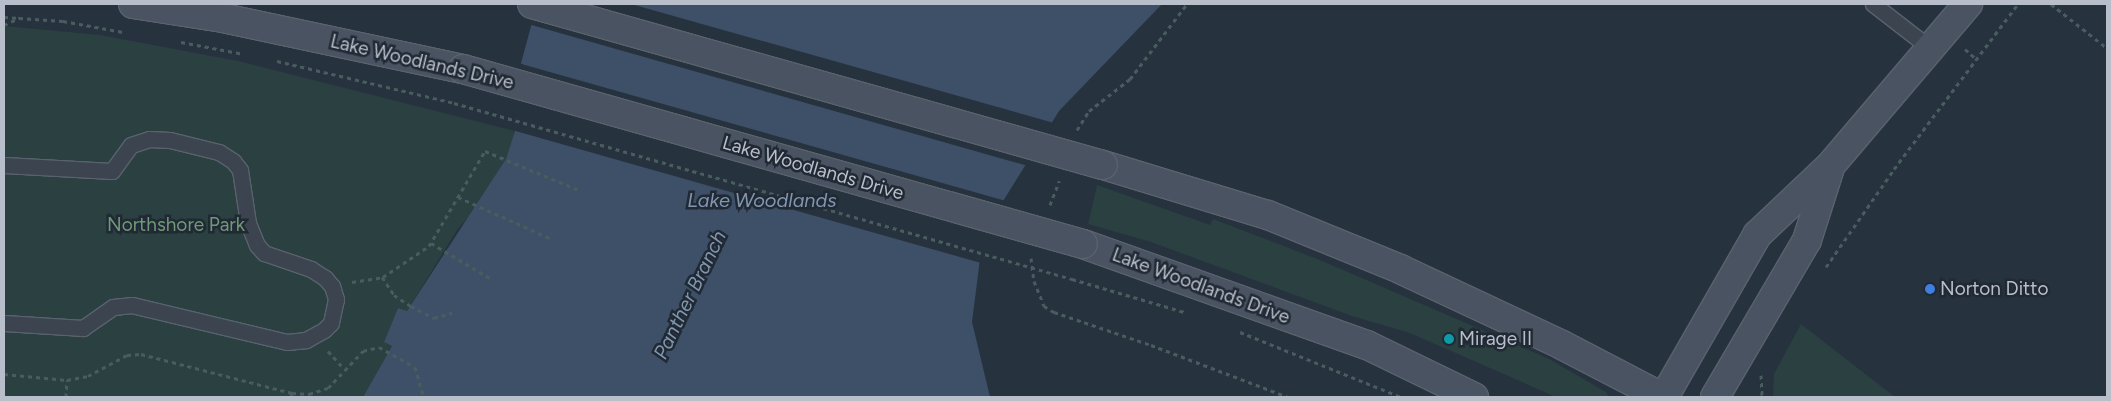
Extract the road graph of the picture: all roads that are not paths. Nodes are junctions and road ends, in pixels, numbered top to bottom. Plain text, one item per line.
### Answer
1 (133, 4) edge
2 (532, 4) edge
3 (1873, 4) edge
4 (1968, 4) edge
5 (1930, 48) junction
6 (4, 165) edge
7 (1830, 166) junction
8 (4, 323) edge
9 (1474, 397) edge
10 (1663, 397) edge
11 (1716, 397) edge

1 - 9 main road, Lake Woodlands Drive, bridge
2 - 10 main road, bridge
3 - 5 lane
4 - 5 main road
5 - 7 main road
6 - 8 lane
7 - 10 main road
7 - 11 main road

